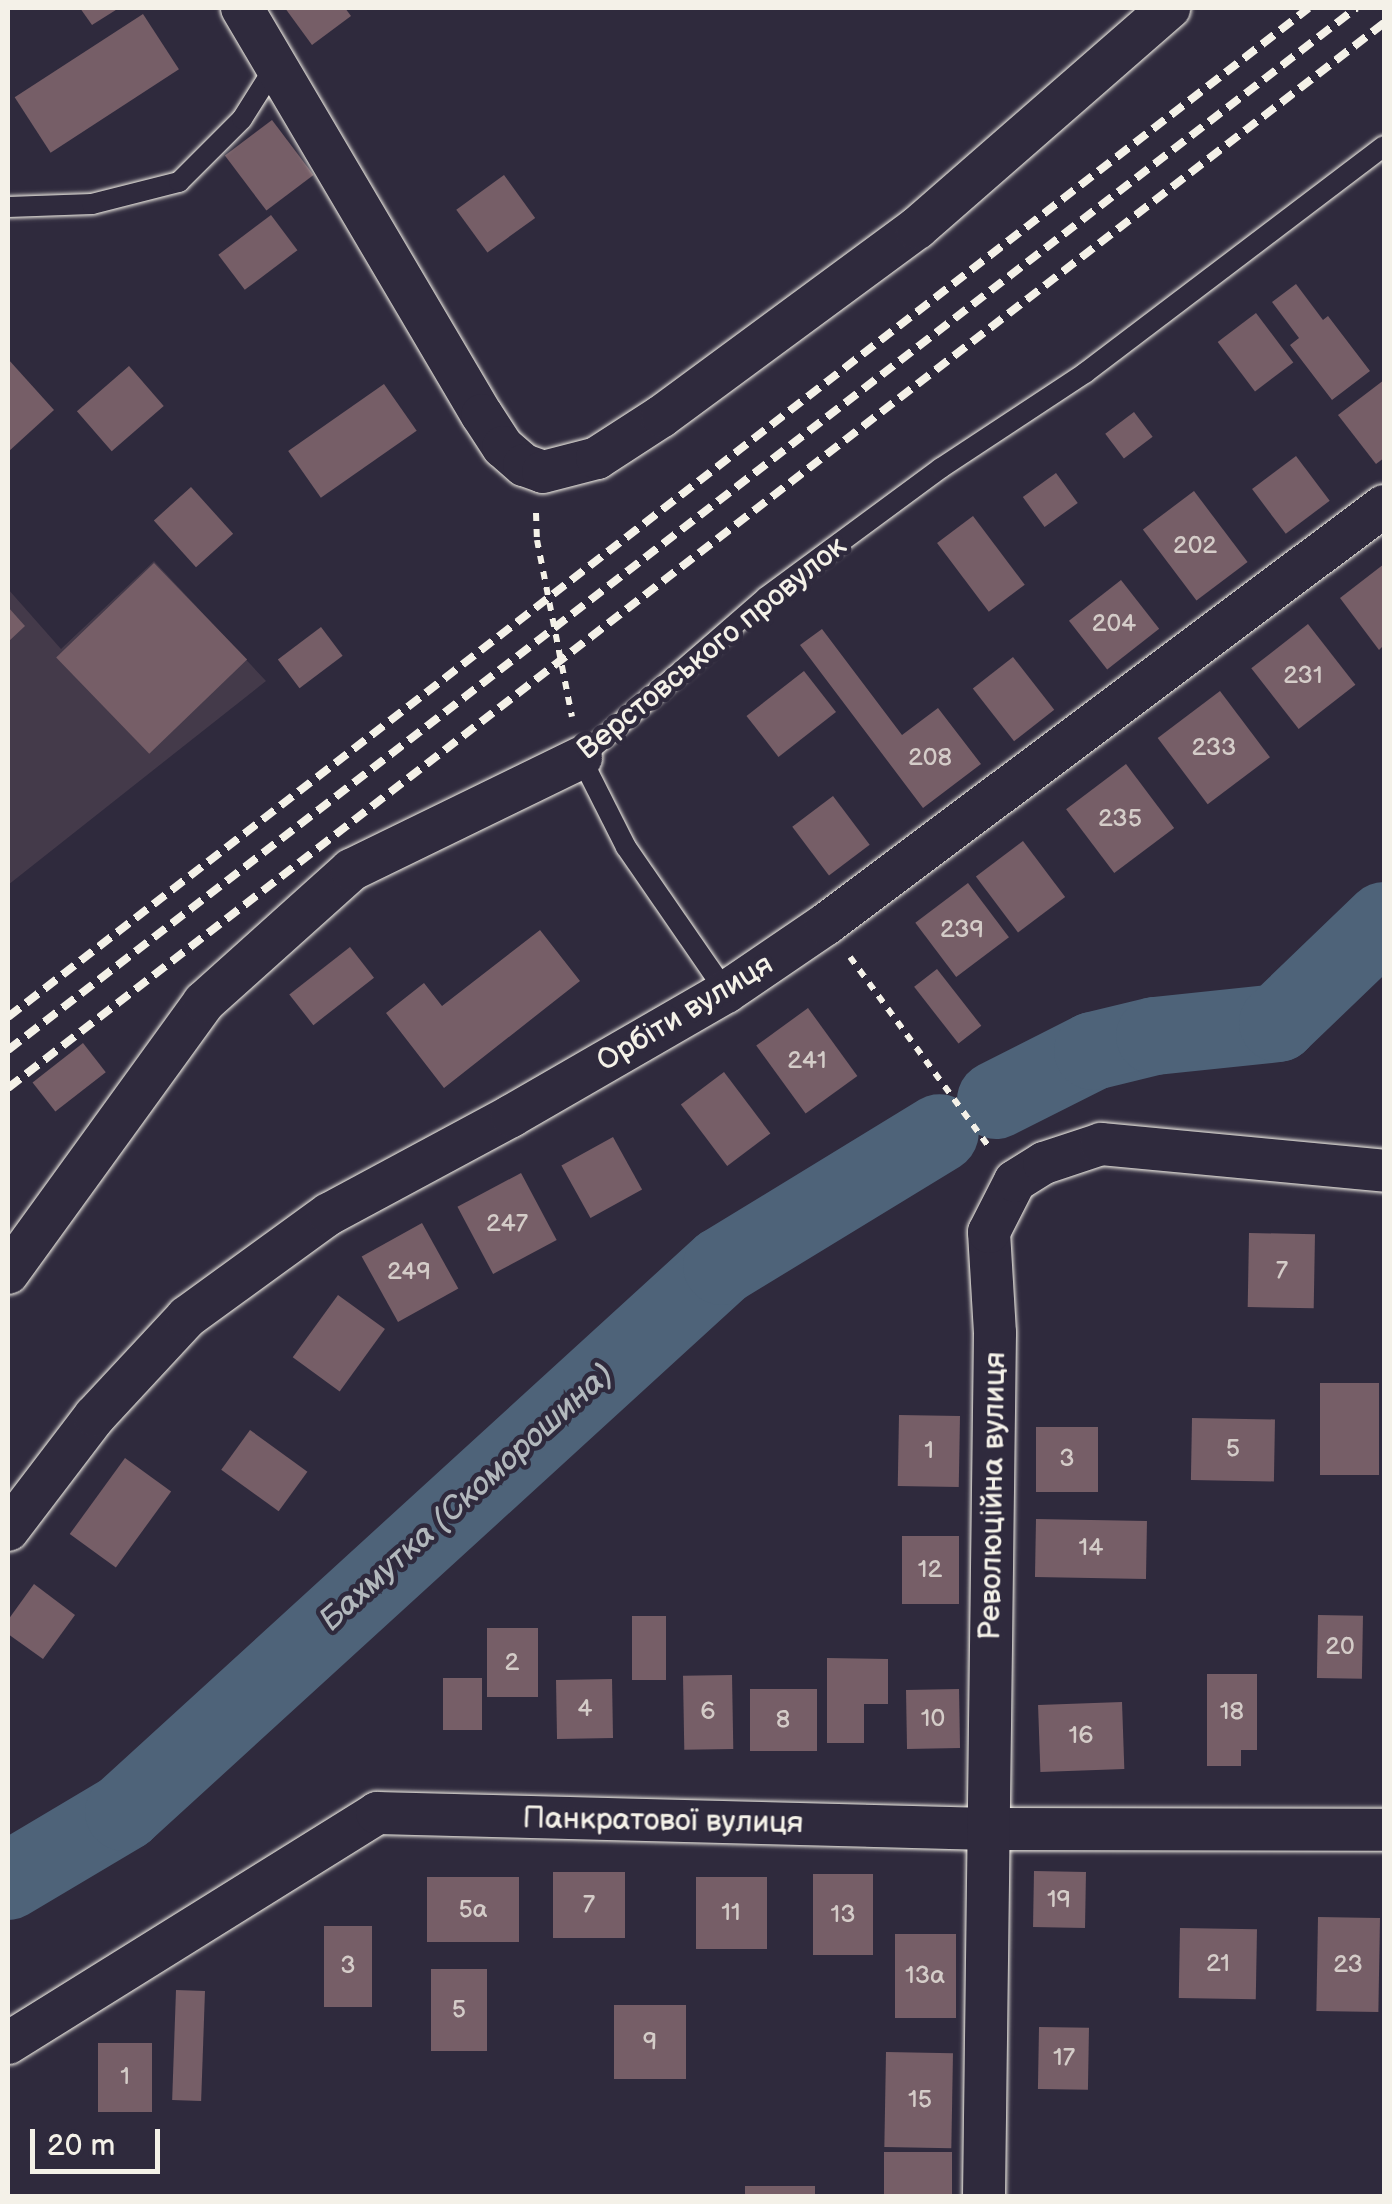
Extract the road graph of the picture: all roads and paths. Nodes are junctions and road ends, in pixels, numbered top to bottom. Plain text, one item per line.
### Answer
1 (242, 8) edge
2 (1169, 8) edge
3 (277, 64) junction
4 (1384, 146) edge
5 (8, 207) edge
6 (543, 472) junction
7 (1384, 506) edge
8 (580, 758) junction
9 (826, 924) junction
10 (726, 992) junction
11 (1384, 1171) edge
12 (1015, 1181) junction
13 (8, 1273) edge
14 (8, 1530) edge
15 (988, 1829) junction
16 (1384, 1830) edge
17 (8, 2043) edge
18 (984, 2196) edge

1 - 3 street
2 - 6 street
3 - 5 lane
3 - 6 street
4 - 8 lane, Верстовського провулок
6 - 8 path
7 - 9 street, Орбіти вулиця
8 - 10 lane
8 - 13 street, Верстовського провулок
9 - 10 street, Орбіти вулиця
9 - 12 path
10 - 14 street, Орбіти вулиця
11 - 12 street
12 - 15 street, Революційна вулиця
15 - 16 street, Панкратової вулиця
15 - 17 street, Панкратової вулиця
15 - 18 street, Революційна вулиця

